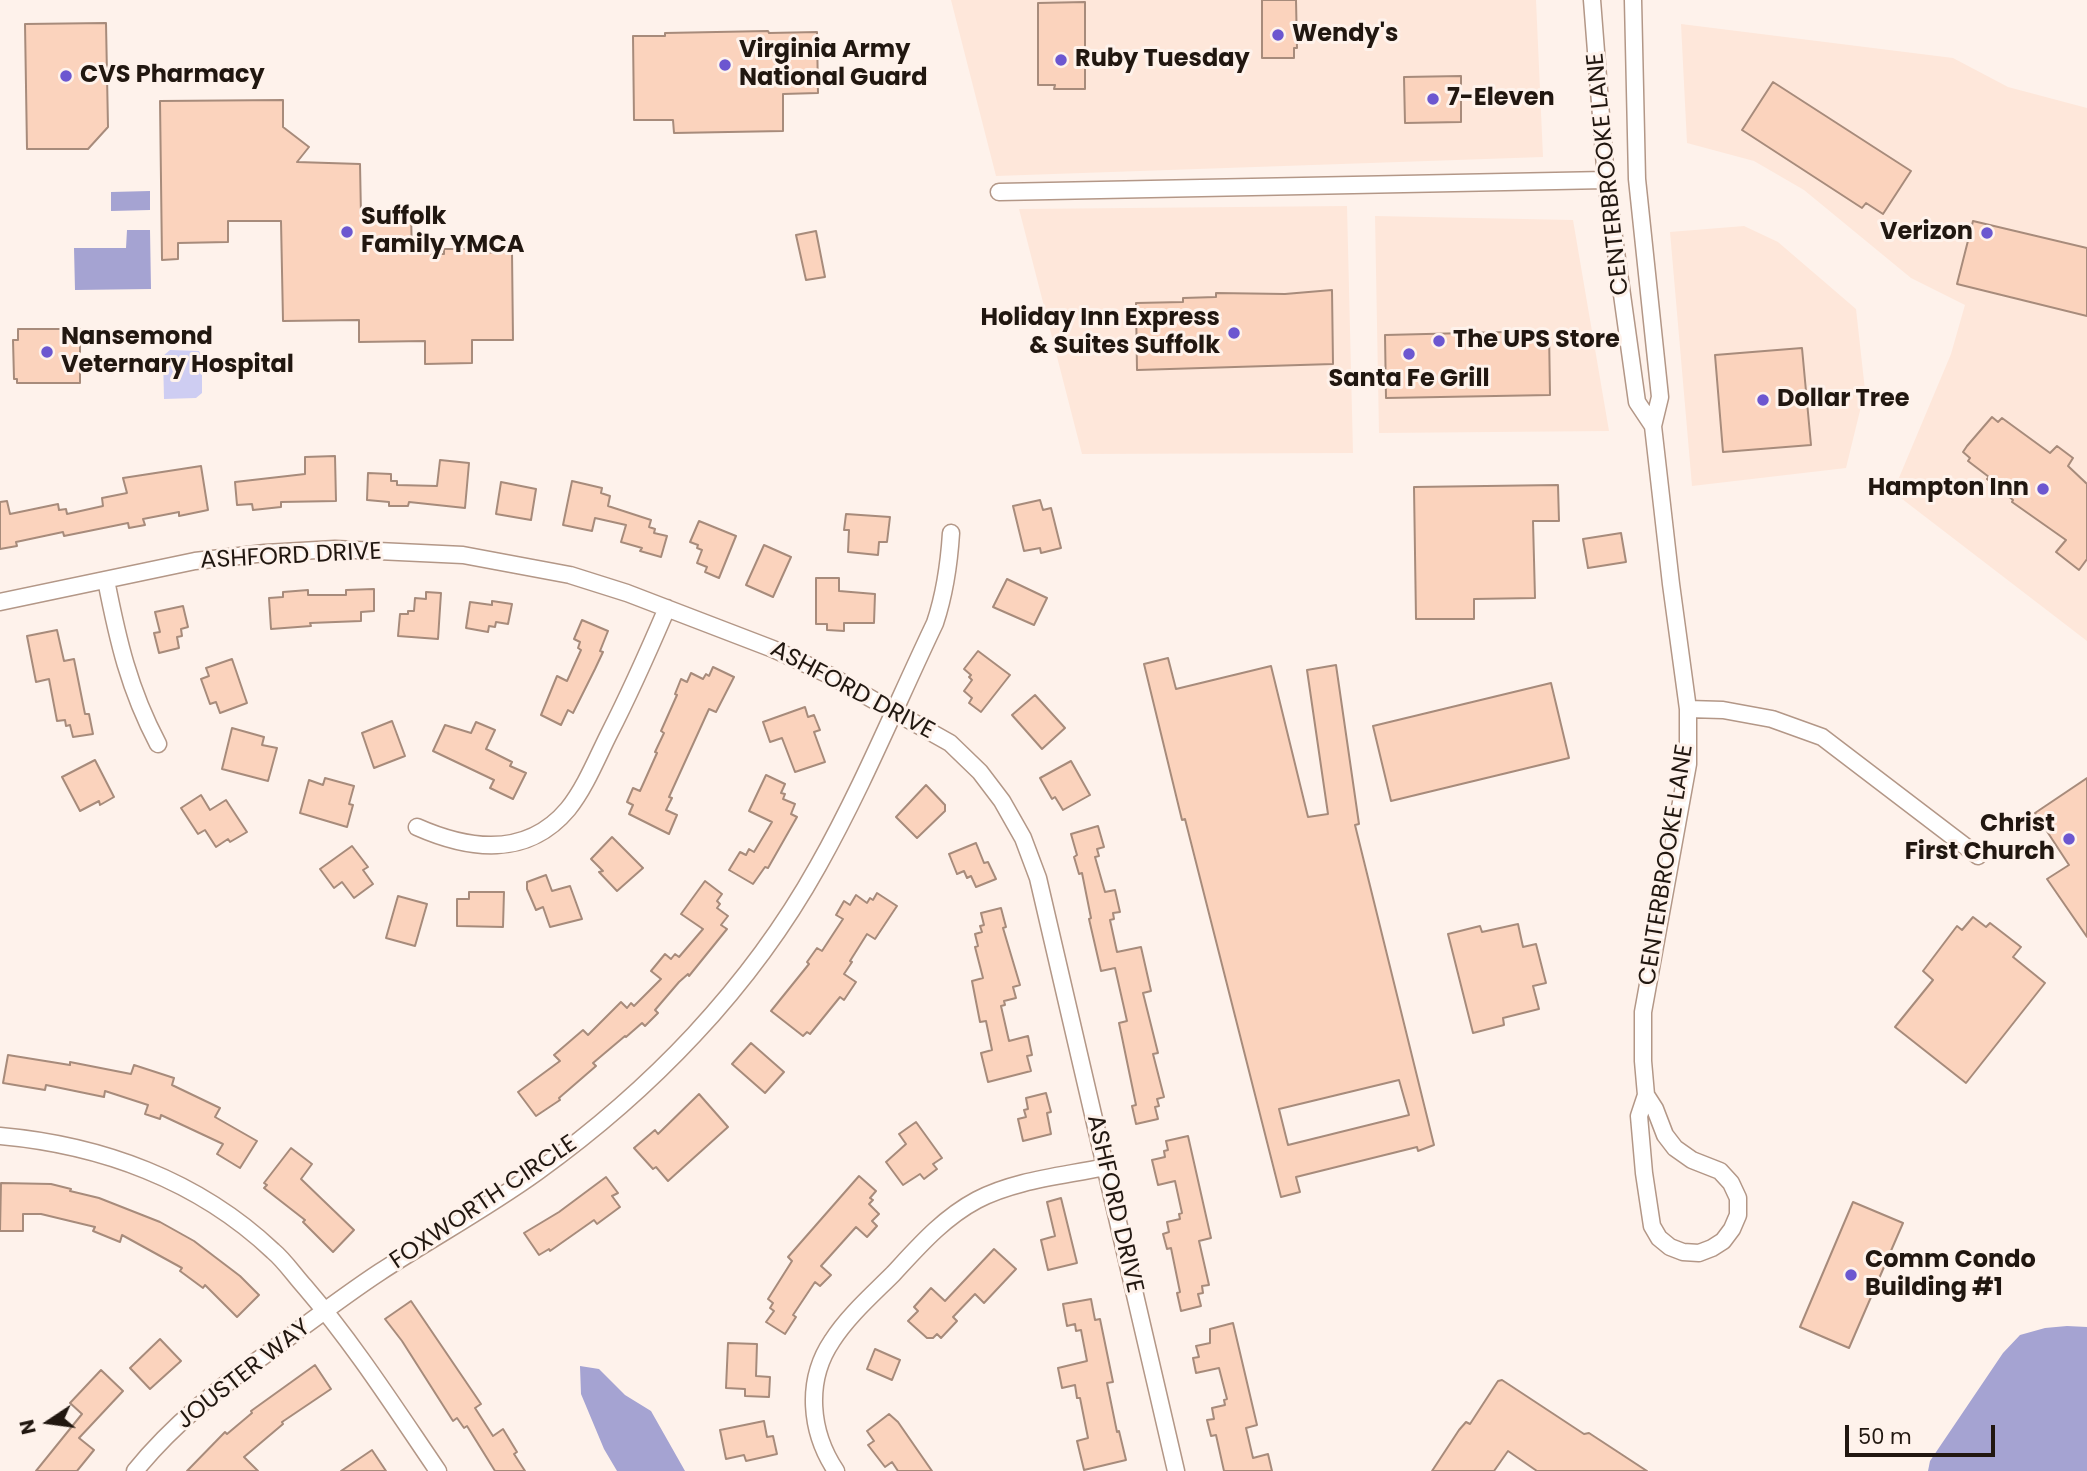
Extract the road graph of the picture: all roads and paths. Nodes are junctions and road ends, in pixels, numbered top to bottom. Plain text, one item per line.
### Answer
1 (1592, 0) edge
2 (1633, 0) edge
3 (1606, 180) junction
4 (999, 191) dead end
5 (1653, 426) junction
6 (951, 533) dead end
7 (106, 580) junction
8 (0, 602) edge
9 (667, 608) junction
10 (894, 709) junction
11 (1688, 709) junction
12 (158, 744) dead end
13 (417, 827) dead end
14 (1978, 856) dead end
15 (1646, 1095) junction
16 (0, 1136) edge
17 (1105, 1167) junction
18 (325, 1311) junction
19 (135, 1471) edge
20 (438, 1471) edge
21 (836, 1471) edge
22 (1177, 1471) edge

1 - 3 street, CENTERBROOKE LANE
2 - 5 street, CENTERBROOKE LANE
3 - 4 street
3 - 5 street, CENTERBROOKE LANE
5 - 11 street, CENTERBROOKE LANE
6 - 10 street, FOXWORTH CIRCLE
7 - 8 street, ASHFORD DRIVE
7 - 9 street, ASHFORD DRIVE
7 - 12 street
9 - 10 street, ASHFORD DRIVE
9 - 13 street
10 - 17 street, ASHFORD DRIVE
10 - 18 street, FOXWORTH CIRCLE
11 - 14 street
11 - 15 street, CENTERBROOKE LANE
15 - 15 street, CENTERBROOKE LANE
16 - 18 street
17 - 21 street
17 - 22 street, ASHFORD DRIVE
18 - 19 street, JOUSTER WAY
18 - 20 street

